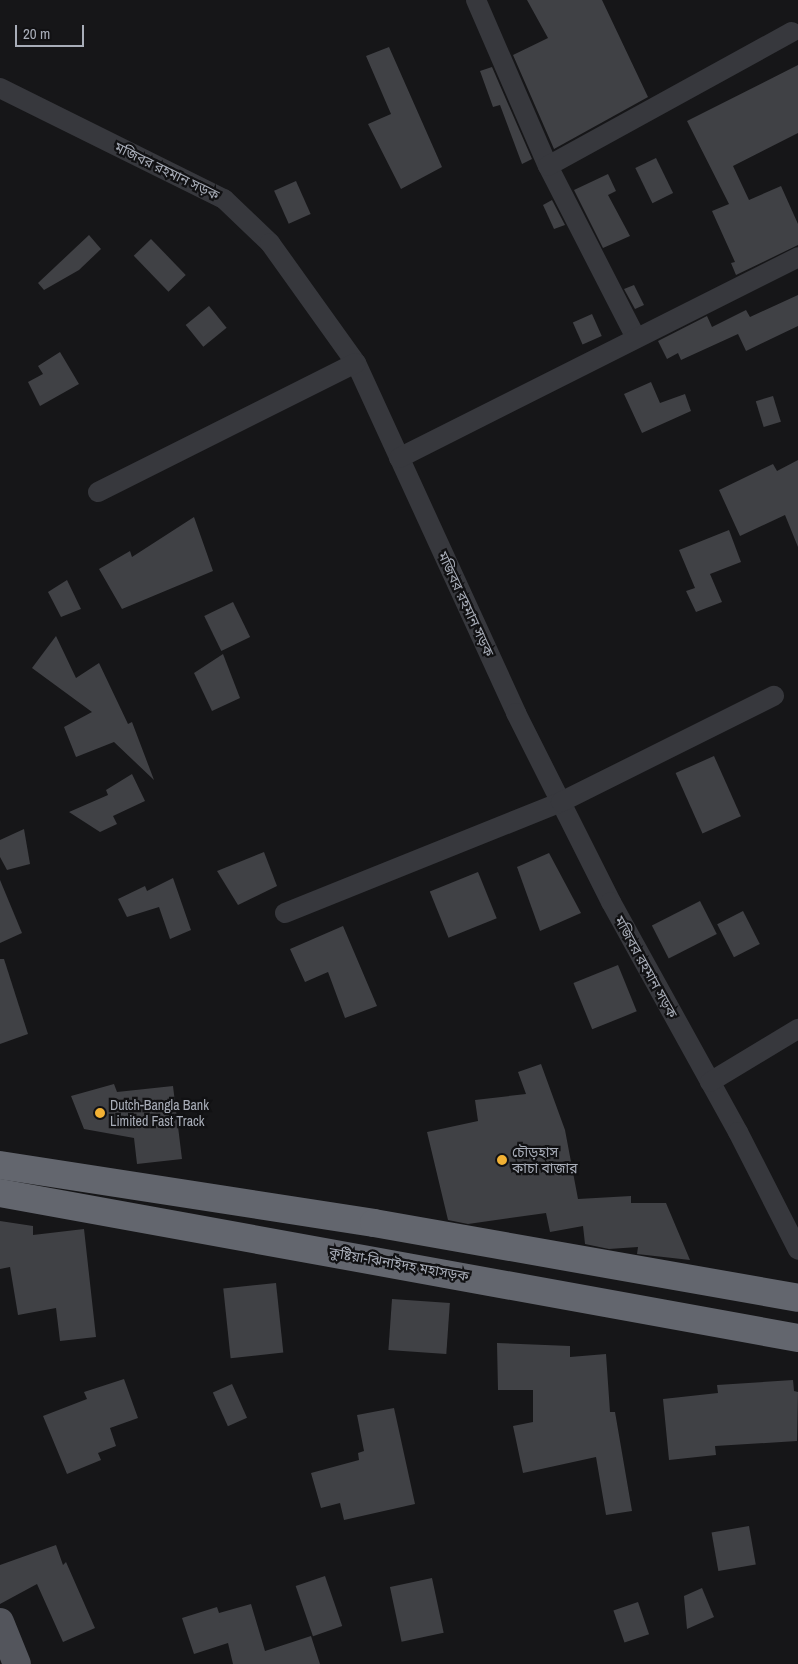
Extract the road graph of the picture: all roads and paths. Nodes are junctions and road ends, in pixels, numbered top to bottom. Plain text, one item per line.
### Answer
1 (476, 0) edge
2 (792, 32) dead end
3 (0, 88) edge
4 (548, 166) junction
5 (798, 257) edge
6 (636, 338) junction
7 (356, 363) junction
8 (399, 458) junction
9 (98, 492) dead end
10 (774, 696) dead end
11 (560, 802) junction
12 (285, 913) dead end
13 (798, 1029) edge
14 (710, 1082) junction
15 (0, 1165) edge
16 (0, 1194) edge
17 (798, 1250) edge
18 (798, 1298) edge
19 (798, 1338) edge
20 (0, 1622) edge
21 (17, 1664) edge

1 - 4 street
2 - 4 street
3 - 7 street, মজিবর রহমান সড়ক
4 - 6 street
5 - 6 street
6 - 8 street
7 - 8 street, মজিবর রহমান সড়ক
7 - 9 street
8 - 11 street, মজিবর রহমান সড়ক
10 - 11 street
11 - 12 street
11 - 14 street, মজিবর রহমান সড়ক
13 - 14 street
14 - 17 street, মজিবর রহমান সড়ক
15 - 18 highway
16 - 19 highway, কুষ্টিয়া-ঝিনাইদহ মহাসড়ক
20 - 21 main road

